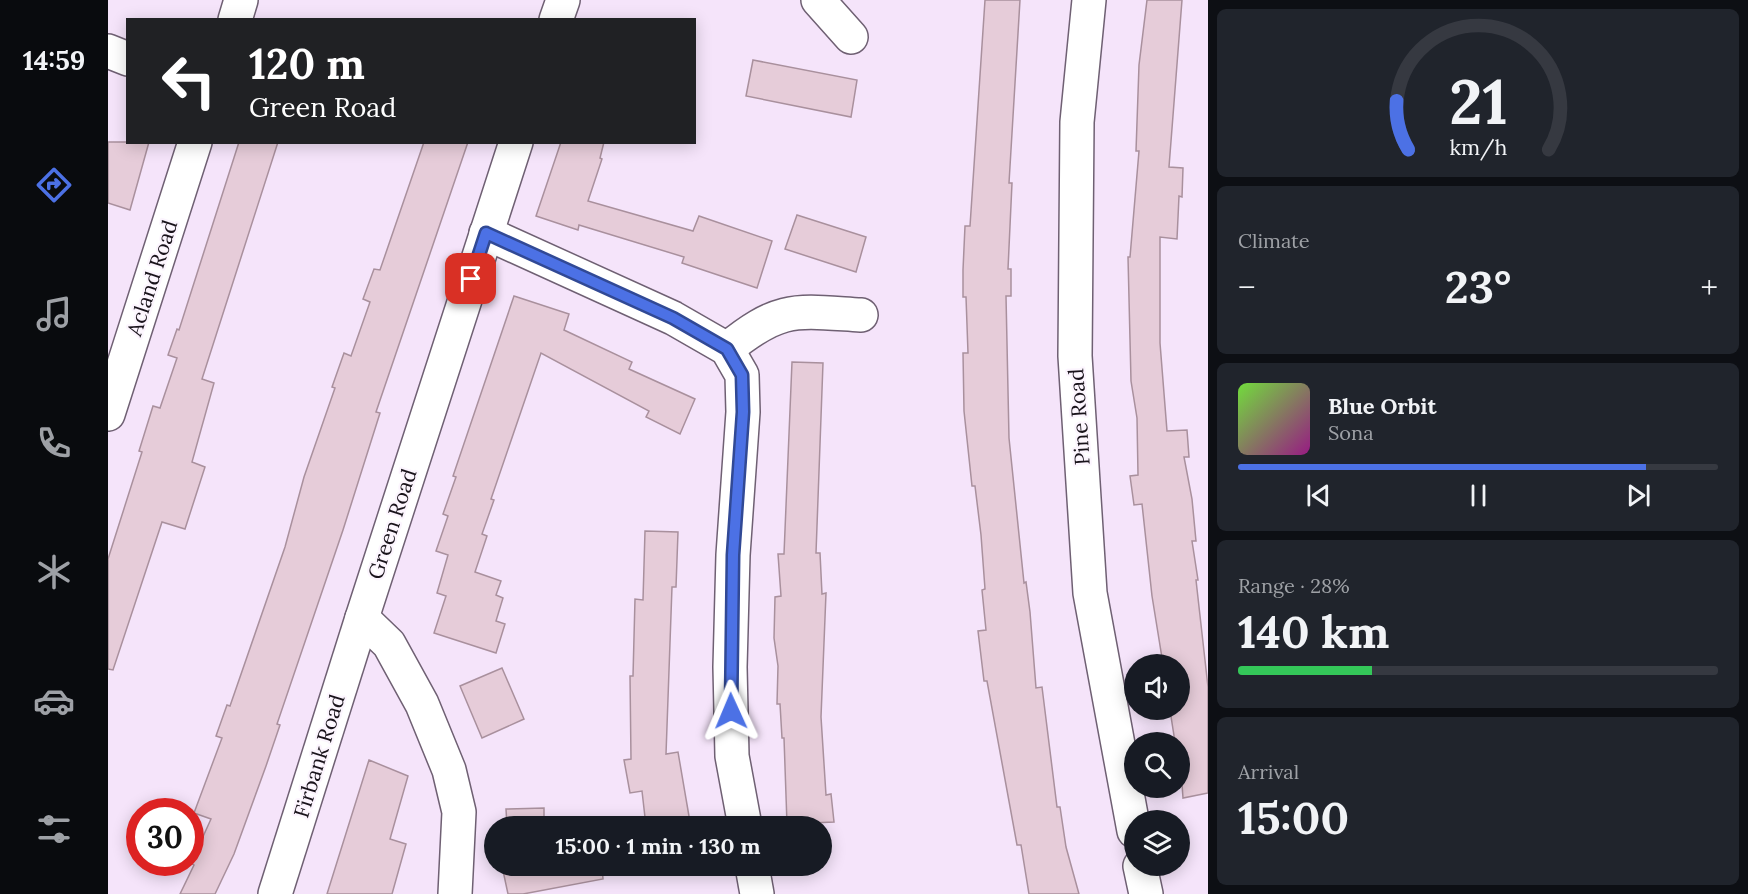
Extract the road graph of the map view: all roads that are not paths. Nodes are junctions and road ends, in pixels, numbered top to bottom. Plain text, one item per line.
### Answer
1 (241, 0) edge
2 (563, 0) edge
3 (818, 0) edge
4 (1089, 0) edge
5 (236, 18) edge
6 (557, 18) edge
7 (851, 37) dead end
8 (108, 51) edge
9 (126, 58) edge
10 (194, 144) edge
11 (515, 144) edge
12 (486, 233) junction
13 (861, 315) dead end
14 (727, 349) junction
15 (108, 414) edge
16 (362, 618) junction
17 (1130, 810) edge
18 (743, 816) edge
19 (754, 876) edge
20 (1142, 876) edge
21 (275, 894) edge
22 (455, 894) edge
23 (757, 894) edge
24 (1146, 894) edge

1 - 5 street
2 - 6 street
3 - 7 street
4 - 17 street, Pine Road
8 - 9 street
10 - 15 street, Acland Road
11 - 12 street, Green Road
12 - 14 street
12 - 16 street, Green Road
13 - 14 street
14 - 18 street
16 - 21 street, Firbank Road
16 - 22 street
19 - 23 street
20 - 24 street

